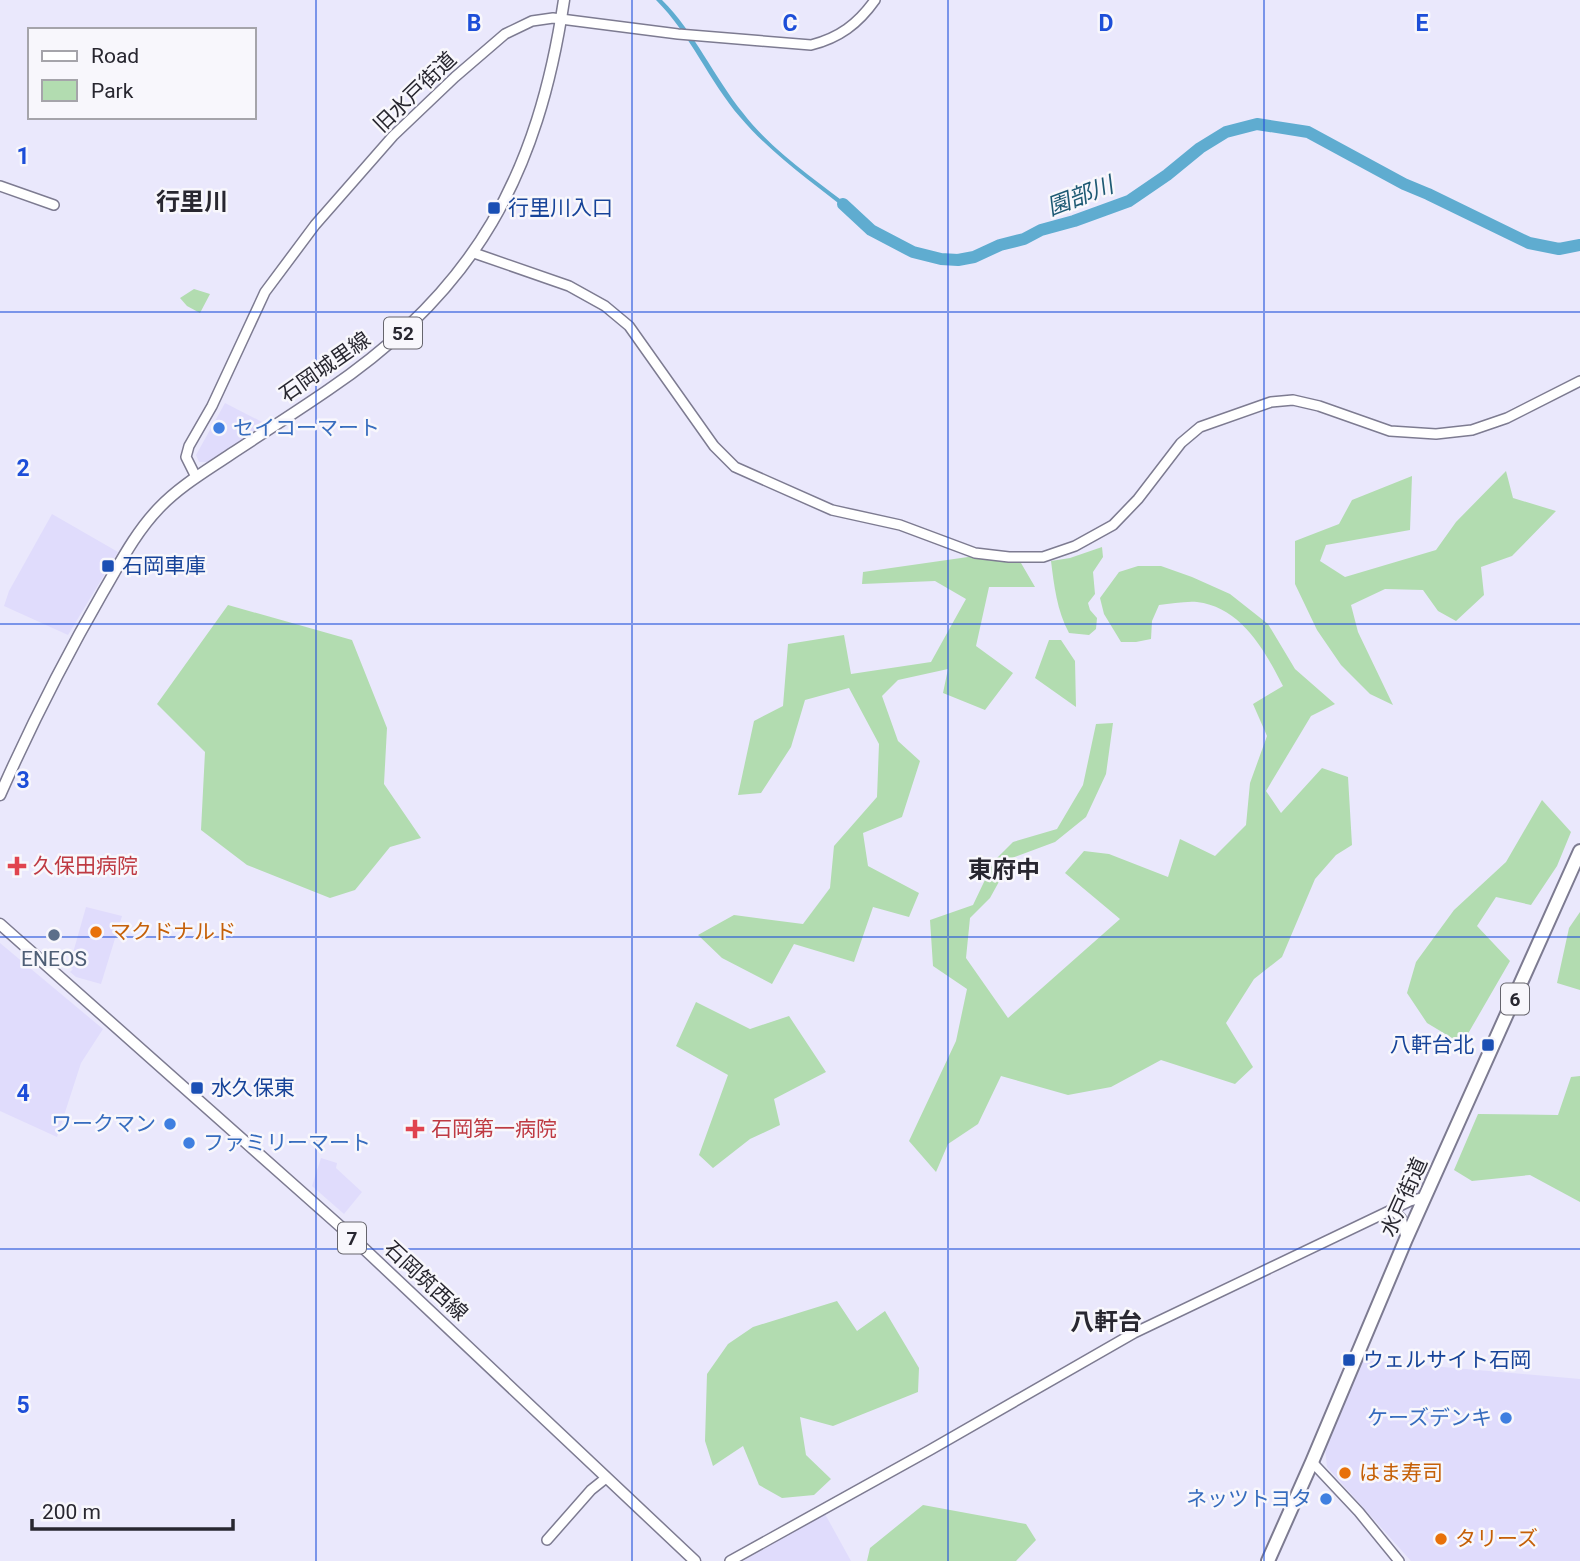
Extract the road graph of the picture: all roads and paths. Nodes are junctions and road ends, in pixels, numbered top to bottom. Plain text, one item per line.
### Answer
1 (564, 0) edge
2 (874, 0) edge
3 (561, 19) junction
4 (0, 186) edge
5 (54, 205) dead end
6 (474, 253) junction
7 (1580, 381) edge
8 (196, 477) junction
9 (0, 795) edge
10 (1580, 851) edge
11 (0, 924) edge
12 (1425, 1197) junction
13 (1388, 1212) junction
14 (1406, 1239) junction
15 (1312, 1462) junction
16 (606, 1478) junction
17 (547, 1540) dead end
18 (695, 1561) edge
19 (730, 1561) edge
20 (1268, 1561) edge
21 (1399, 1561) edge

1 - 3 main road, 石岡城里線 / 52
2 - 3 street, 旧水戸街道
3 - 6 main road, 石岡城里線 / 52
3 - 8 street, 旧水戸街道
4 - 5 street
6 - 7 street
6 - 8 main road, 石岡城里線 / 52
8 - 9 main road, 石岡城里線 / 52
10 - 12 highway, 水戸街道 / 6
11 - 16 main road, 石岡筑西線 / 7
12 - 13 street
12 - 14 highway, 水戸街道 / 6
13 - 14 street
13 - 19 street
14 - 15 highway, 水戸街道 / 6
15 - 20 highway, 水戸街道 / 6
15 - 21 street
16 - 17 street
16 - 18 main road, 石岡筑西線 / 7

